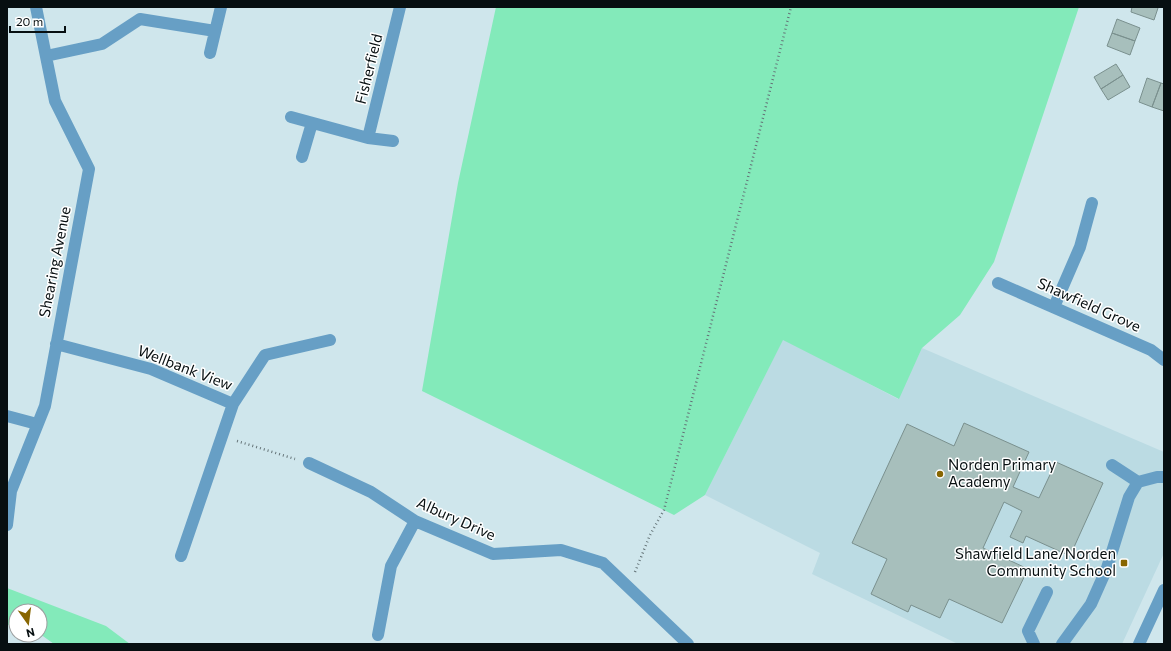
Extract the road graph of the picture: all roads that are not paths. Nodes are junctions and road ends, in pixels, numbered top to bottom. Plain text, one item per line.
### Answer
1 (36, 7) edge
2 (221, 7) edge
3 (400, 7) edge
4 (215, 31) junction
5 (210, 53) dead end
6 (46, 56) junction
7 (291, 117) dead end
8 (312, 123) junction
9 (368, 138) junction
10 (393, 141) dead end
11 (302, 157) dead end
12 (1092, 203) dead end
13 (998, 283) dead end
14 (1054, 307) junction
15 (330, 340) dead end
16 (56, 344) junction
17 (1164, 360) edge
18 (233, 404) junction
19 (7, 416) edge
20 (37, 424) junction
21 (309, 463) road end
22 (1112, 465) dead end
23 (1164, 477) edge
24 (1138, 482) junction
25 (415, 521) junction
26 (7, 525) edge
27 (181, 556) dead end
28 (1164, 590) edge
29 (1047, 592) dead end
30 (378, 635) dead end
31 (686, 643) edge
32 (1034, 644) edge
33 (1062, 644) edge
34 (1139, 644) edge

1 - 6 street, Shearing Avenue
2 - 4 street
3 - 9 street, Fisherfield
4 - 5 street
4 - 6 street
6 - 16 street, Shearing Avenue
7 - 8 street
8 - 9 street
8 - 11 street
9 - 10 street
12 - 14 street
13 - 14 street, Shawfield Grove
14 - 17 street, Shawfield Grove
15 - 18 street, Wellbank View
16 - 18 street, Wellbank View
16 - 20 street, Shearing Avenue
18 - 27 street, Wellbank View
19 - 20 street
20 - 26 street, Shearing Avenue
21 - 25 street, Albury Drive
22 - 24 street
23 - 24 street
24 - 33 street
25 - 30 street
25 - 31 street, Albury Drive
28 - 34 street
29 - 32 street

